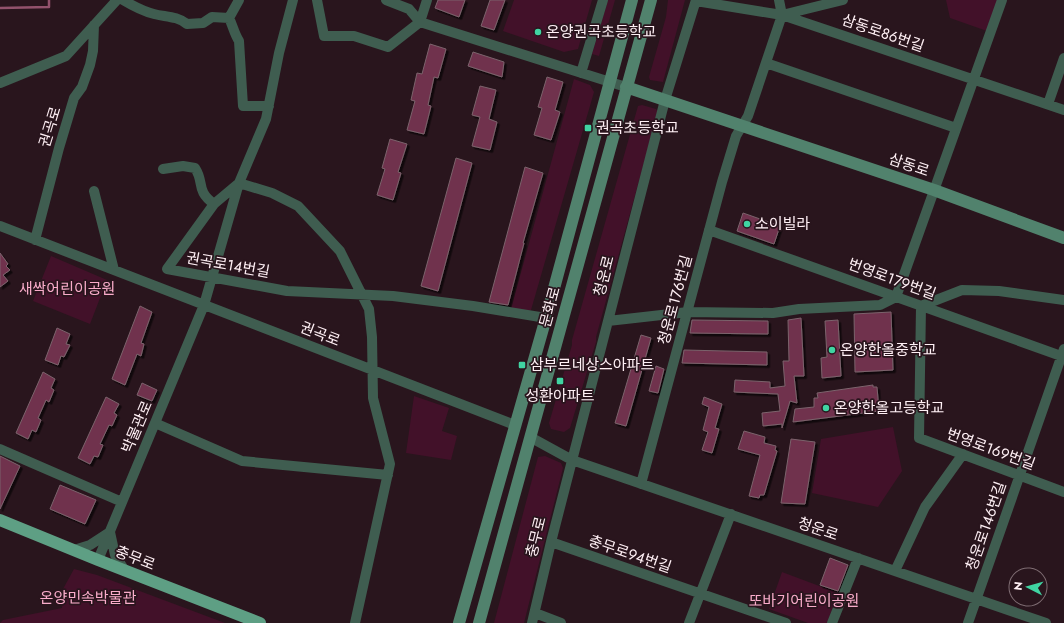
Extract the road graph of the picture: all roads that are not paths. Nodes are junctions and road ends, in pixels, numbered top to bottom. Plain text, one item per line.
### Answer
1 (117, 0) edge
2 (123, 0) edge
3 (239, 0) edge
4 (293, 0) edge
5 (317, 0) edge
6 (386, 0) edge
7 (427, 0) edge
8 (603, 0) edge
9 (632, 0) edge
10 (651, 0) edge
11 (779, 0) edge
12 (843, 0) edge
13 (1002, 0) edge
14 (696, 1) edge
15 (782, 15) junction
16 (229, 18) junction
17 (420, 22) junction
18 (94, 25) junction
19 (1064, 58) edge
20 (766, 63) junction
21 (581, 73) junction
22 (974, 79) junction
23 (610, 82) junction
24 (0, 83) edge
25 (626, 87) junction
26 (665, 100) junction
27 (1048, 104) junction
28 (269, 106) junction
29 (1064, 110) edge
30 (742, 125) junction
31 (956, 128) junction
32 (163, 168) dead end
33 (239, 183) junction
34 (934, 190) junction
35 (94, 191) dead end
36 (214, 204) junction
37 (0, 226) edge
38 (709, 230) junction
39 (1064, 238) edge
40 (35, 240) junction
41 (114, 270) junction
42 (212, 276) junction
43 (363, 294) junction
44 (896, 297) junction
45 (1064, 300) edge
46 (204, 305) junction
47 (921, 306) junction
48 (688, 312) junction
49 (546, 318) junction
50 (608, 321) junction
51 (1063, 354) edge
52 (372, 370) junction
53 (155, 423) junction
54 (514, 425) junction
55 (530, 437) junction
56 (0, 449) edge
57 (963, 454) junction
58 (572, 460) junction
59 (388, 475) junction
60 (1020, 475) junction
61 (641, 484) junction
62 (1064, 492) edge
63 (122, 502) junction
64 (730, 514) junction
65 (0, 520) edge
66 (110, 532) junction
67 (551, 542) junction
68 (74, 550) junction
69 (858, 558) junction
70 (98, 560) junction
71 (125, 571) junction
72 (894, 571) junction
73 (700, 594) junction
74 (976, 599) junction
75 (535, 613) junction
76 (260, 623) edge
77 (355, 623) edge
78 (458, 623) edge
79 (479, 623) edge
80 (532, 623) edge
81 (561, 623) edge
82 (689, 623) edge
83 (786, 623) edge
84 (832, 623) edge
85 (968, 623) edge
86 (1046, 623) edge

1 - 18 street
2 - 16 street
3 - 16 street
4 - 28 street, 권곡로14번길
5 - 17 street
6 - 17 street
7 - 17 street
8 - 21 street
9 - 23 main road, 문화로
10 - 25 main road, 문화로
11 - 15 street
12 - 15 street
13 - 22 street
14 - 15 street
14 - 26 street
15 - 20 street
15 - 22 street, 삼동로86번길
16 - 28 street
17 - 21 street
18 - 24 street
18 - 40 street, 권곡로
19 - 27 street
20 - 30 street
20 - 31 street
21 - 23 street
22 - 27 street, 삼동로86번길
22 - 31 street
23 - 25 street
23 - 49 main road, 문화로
25 - 26 main road, 삼동로
25 - 55 main road, 문화로
26 - 30 main road, 삼동로
26 - 50 street, 청운로
27 - 29 street, 삼동로86번길
28 - 33 street, 권곡로14번길
30 - 34 main road, 삼동로
30 - 38 street, 청운로176번길
31 - 34 street
32 - 36 street
33 - 36 street, 권곡로14번길
33 - 42 street, 박물관로
33 - 43 street
34 - 39 main road, 삼동로
34 - 44 street
35 - 41 street
36 - 42 street, 권곡로14번길
37 - 40 street, 권곡로
38 - 44 street, 번영로179번길
38 - 48 street, 청운로176번길
40 - 41 street, 권곡로
41 - 46 street, 권곡로
42 - 43 street, 권곡로14번길
42 - 46 street, 박물관로
43 - 49 street, 문화로
43 - 52 street
44 - 47 street, 번영로179번길
44 - 48 street
45 - 47 street
46 - 52 street, 권곡로
46 - 53 street, 박물관로
47 - 51 street, 번영로179번길
47 - 57 street, 번영로169번길
48 - 50 street
48 - 61 street, 청운로176번길
49 - 54 main road, 문화로
50 - 58 street, 청운로
51 - 60 street, 청운로146번길
52 - 54 street, 권곡로
52 - 59 street
53 - 59 street
53 - 63 street, 박물관로
54 - 78 main road, 문화로
55 - 58 street, 청운로
55 - 79 main road, 문화로
56 - 63 street
57 - 60 street, 번영로169번길
57 - 72 street
58 - 61 street, 청운로
58 - 67 street, 충무로
59 - 77 street
60 - 62 street, 번영로169번길
60 - 74 street, 청운로146번길
61 - 64 street, 청운로
63 - 66 street, 박물관로
64 - 69 street, 청운로
64 - 73 street
65 - 68 main road, 충무로
66 - 68 street
66 - 70 street, 박물관로
66 - 71 street
67 - 73 street, 충무로94번길
67 - 75 street, 충무로
68 - 70 main road, 충무로
69 - 72 street, 청운로
69 - 84 street
70 - 71 main road, 충무로
71 - 76 main road, 충무로
72 - 74 street, 청운로
73 - 82 street
73 - 83 street, 충무로94번길
74 - 85 street, 청운로146번길
74 - 86 street, 청운로
75 - 80 street, 충무로
75 - 81 street

